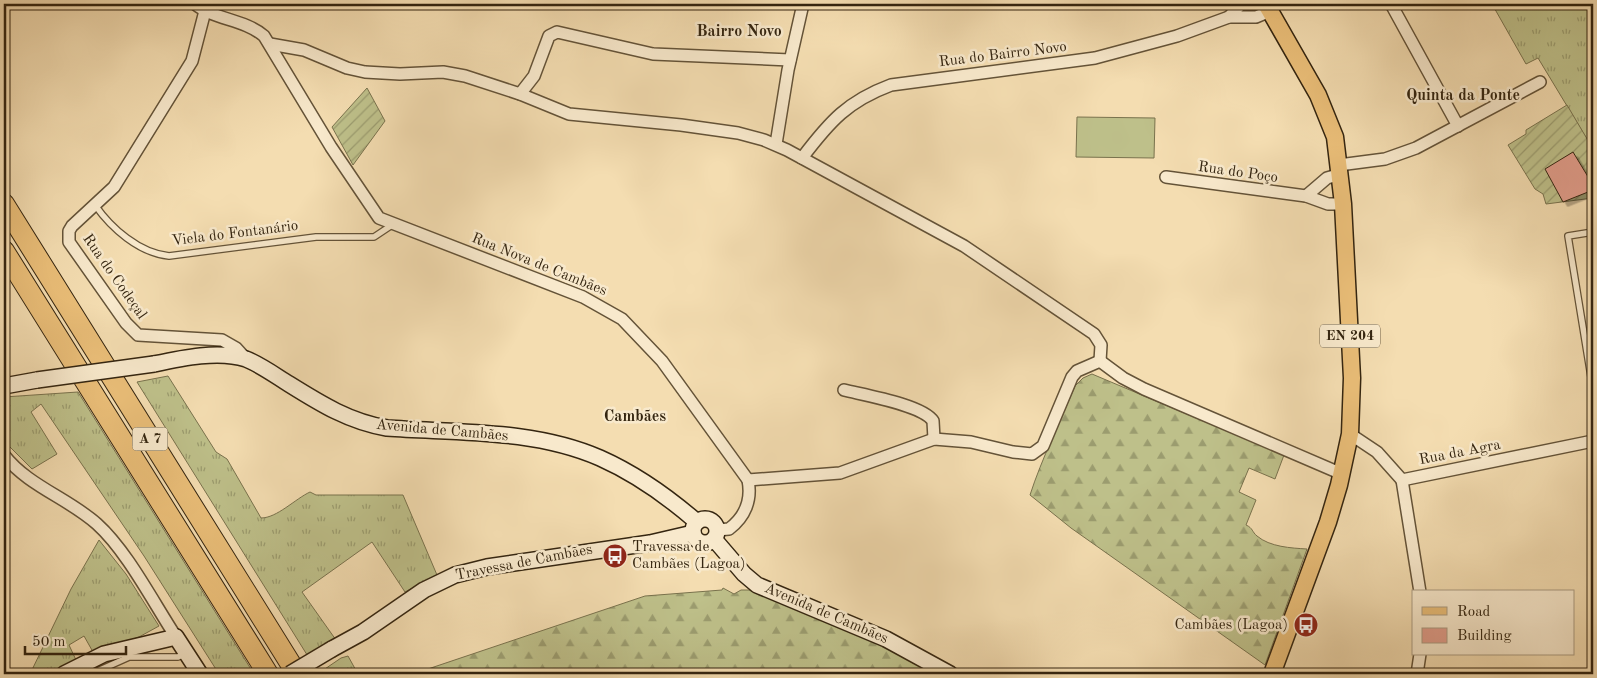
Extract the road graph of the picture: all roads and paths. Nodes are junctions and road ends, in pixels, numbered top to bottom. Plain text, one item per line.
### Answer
1 (195, 4) edge
2 (803, 4) edge
3 (1241, 4) edge
4 (1391, 4) edge
5 (1268, 7) edge
6 (205, 11) junction
7 (1230, 17) junction
8 (270, 44) junction
9 (790, 60) junction
10 (1540, 82) dead end
11 (520, 94) junction
12 (1458, 126) junction
13 (776, 144) junction
14 (802, 158) junction
15 (1340, 170) junction
16 (1166, 177) dead end
17 (1306, 196) junction
18 (4, 204) edge
19 (1344, 204) junction
20 (95, 205) junction
21 (392, 224) junction
22 (1593, 232) edge
23 (4, 251) edge
24 (246, 359) junction
25 (1100, 361) junction
26 (4, 386) edge
27 (1593, 388) edge
28 (844, 390) dead end
29 (1350, 434) junction
30 (934, 439) junction
31 (1593, 441) edge
32 (4, 455) edge
33 (1342, 474) junction
34 (748, 480) junction
35 (1402, 480) junction
36 (695, 528) junction
37 (715, 534) junction
38 (1420, 590) edge
39 (176, 637) junction
40 (186, 653) junction
41 (1420, 656) edge
42 (87, 671) edge
43 (64, 674) edge
44 (200, 674) edge
45 (268, 674) edge
46 (290, 674) edge
47 (297, 674) edge
48 (950, 674) edge
49 (1272, 674) edge
50 (1417, 674) edge

1 - 6 street
2 - 9 street
3 - 7 street
4 - 12 street
5 - 7 street
5 - 15 main road, EN 204
6 - 8 street
6 - 20 street, Rua do Codeçal
7 - 14 street, Rua do Bairro Novo
8 - 11 street
8 - 21 street, Rua Nova de Cambães
9 - 11 street
9 - 13 street
10 - 12 street
11 - 13 street
12 - 15 street
13 - 14 street
14 - 25 street
15 - 17 street
15 - 19 main road, EN 204
16 - 17 street, Rua do Poço
17 - 19 street, Rua do Poço
18 - 47 highway, A 7
19 - 29 main road, EN 204
20 - 21 lane, Viela do Fontanário
20 - 24 street, Rua do Codeçal
21 - 34 street, Rua Nova de Cambães
22 - 27 lane
23 - 45 highway, A 7
24 - 26 street, Avenida de Cambães, bridge
24 - 36 street, Avenida de Cambães
25 - 30 street
25 - 33 street
28 - 30 street
29 - 33 main road, EN 204
29 - 35 street, Rua da Agra
30 - 34 street
31 - 35 street, Rua da Agra
32 - 39 street
33 - 49 main road, EN 204
34 - 37 street
35 - 38 street
36 - 37 street, Avenida de Cambães
36 - 46 street, Travessa de Cambães, bridge
37 - 48 street, Avenida de Cambães
39 - 40 street
39 - 42 street
40 - 42 lane
40 - 44 street
41 - 50 street
42 - 43 street

